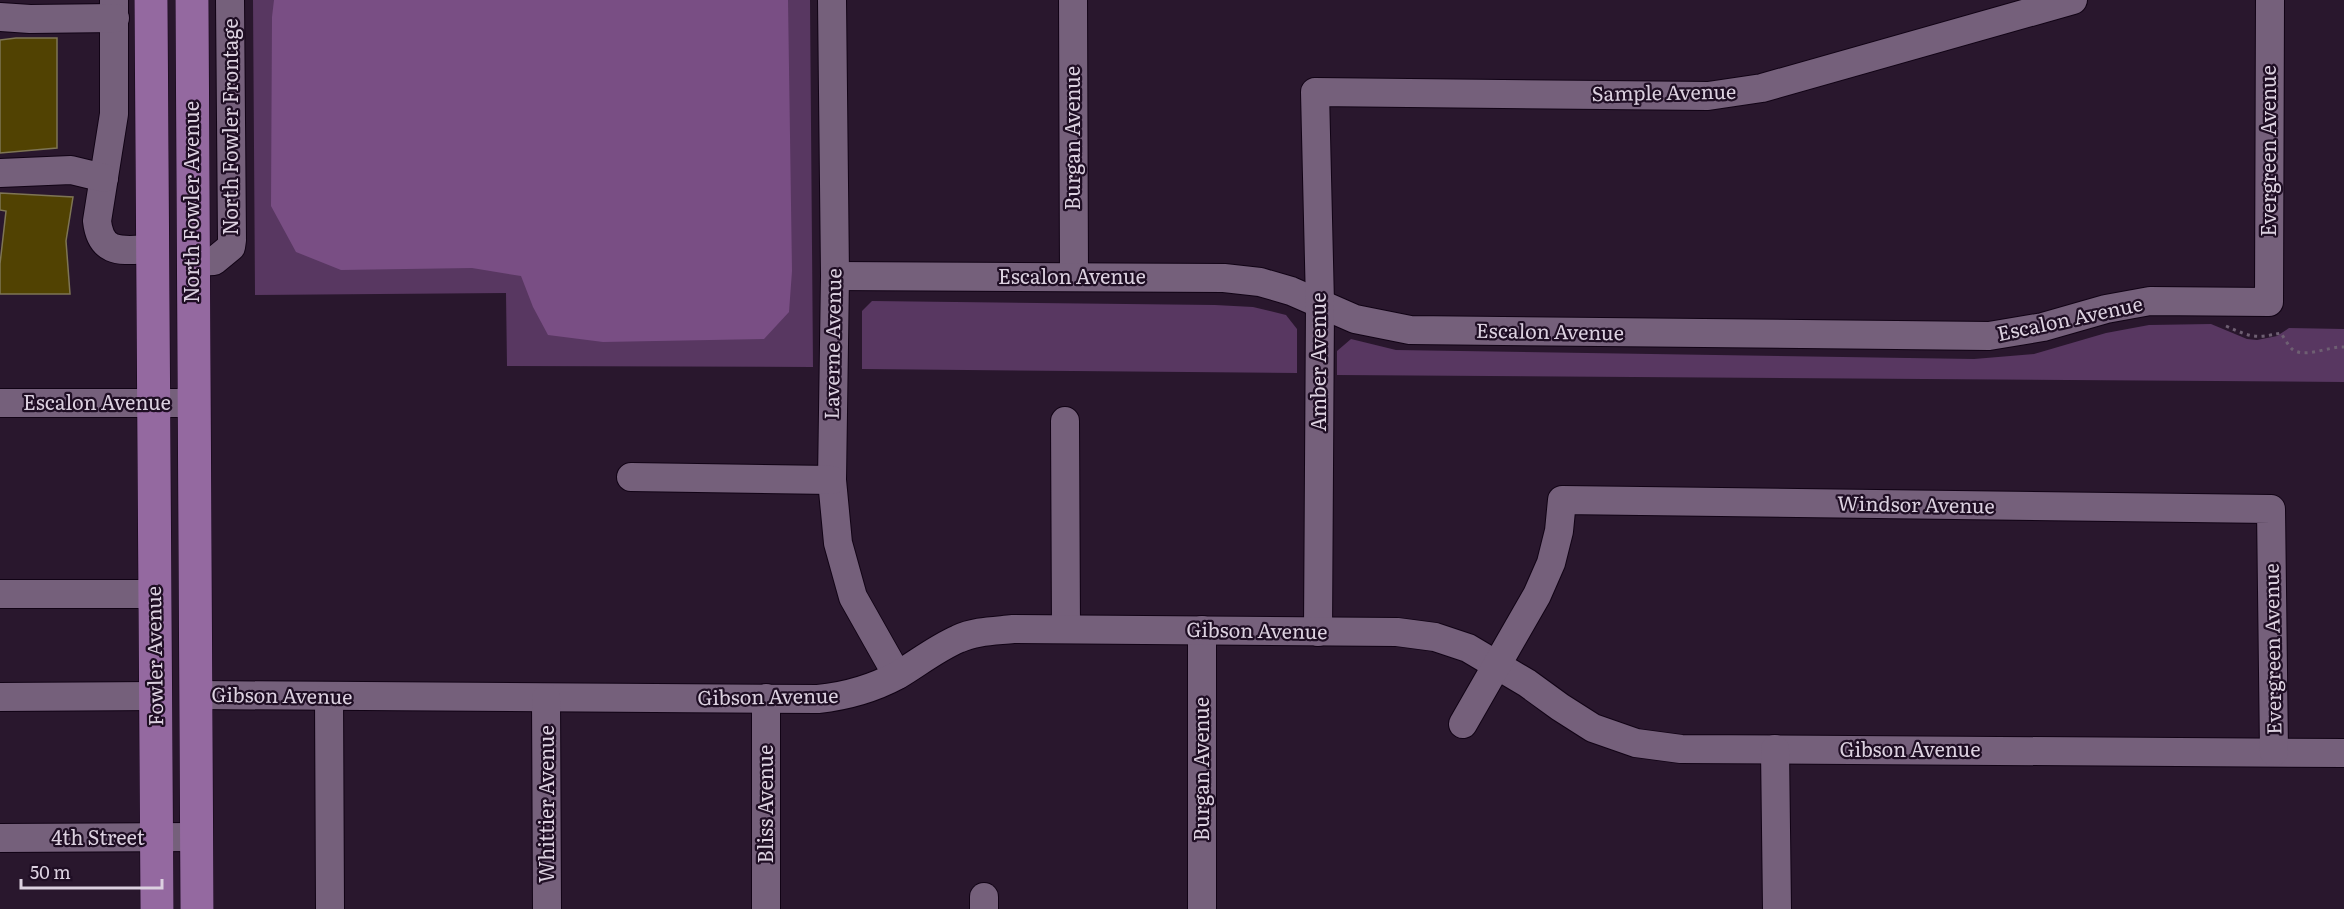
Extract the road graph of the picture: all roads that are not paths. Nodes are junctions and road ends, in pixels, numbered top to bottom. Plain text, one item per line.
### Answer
1 (151, 0) edge
2 (192, 0) edge
3 (230, 0) edge
4 (832, 0) edge
5 (1073, 0) edge
6 (2073, 0) edge
7 (2270, 0) edge
8 (114, 9) edge
9 (0, 17) edge
10 (1315, 92) joint
11 (0, 173) edge
12 (104, 178) junction
13 (152, 249) junction
14 (192, 262) junction
15 (835, 276) junction
16 (1074, 277) junction
17 (2269, 302) joint
18 (1320, 304) junction
19 (0, 403) edge
20 (154, 403) junction
21 (194, 403) junction
22 (1065, 421) dead end
23 (631, 477) dead end
24 (832, 480) junction
25 (2271, 509) joint
26 (0, 594) edge
27 (155, 594) junction
28 (1066, 629) junction
29 (1202, 630) junction
30 (1318, 632) junction
31 (1497, 664) junction
32 (897, 675) junction
33 (197, 695) junction
34 (156, 696) junction
35 (329, 696) junction
36 (0, 697) edge
37 (546, 698) junction
38 (766, 698) junction
39 (1463, 724) dead end
40 (1775, 749) junction
41 (2274, 752) junction
42 (2344, 753) edge
43 (196, 837) junction
44 (0, 838) edge
45 (156, 838) junction
46 (156, 909) edge
47 (197, 909) edge
48 (330, 909) edge
49 (547, 909) edge
50 (766, 909) edge
51 (1202, 909) edge
52 (1776, 909) edge

1 - 13 main road, North Fowler Avenue
2 - 14 main road, North Fowler Avenue
3 - 14 street, North Fowler Frontage
4 - 15 street, Laverne Avenue
5 - 16 street, Burgan Avenue
6 - 10 street, Sample Avenue
7 - 17 street, Evergreen Avenue
8 - 9 street
8 - 12 street
10 - 18 street, Amber Avenue
11 - 12 street
12 - 13 street
13 - 20 main road, North Fowler Avenue
14 - 21 main road, North Fowler Avenue
15 - 16 street, Escalon Avenue
15 - 24 street, Laverne Avenue
16 - 18 street, Escalon Avenue
17 - 18 street, Escalon Avenue
18 - 30 street, Amber Avenue
19 - 20 street, Escalon Avenue
20 - 21 street, Escalon Avenue
20 - 27 main road, Fowler Avenue
21 - 33 main road, Fowler Avenue
22 - 28 street
23 - 24 street
24 - 32 street, Laverne Avenue
25 - 31 street, Windsor Avenue
25 - 41 street, Evergreen Avenue
26 - 27 street
27 - 33 main road
27 - 34 main road, Fowler Avenue
28 - 29 street, Gibson Avenue
28 - 32 street, Gibson Avenue
29 - 30 street, Gibson Avenue
29 - 51 street, Burgan Avenue
30 - 31 street, Gibson Avenue
31 - 39 street
31 - 40 street, Gibson Avenue
32 - 38 street, Gibson Avenue
33 - 35 street, Gibson Avenue
33 - 43 main road, Fowler Avenue
34 - 36 street
34 - 45 main road, Fowler Avenue
35 - 37 street, Gibson Avenue
35 - 48 street
37 - 38 street, Gibson Avenue
37 - 49 street, Whittier Avenue
38 - 50 street, Bliss Avenue
40 - 41 street, Gibson Avenue
40 - 52 street
41 - 42 street, Gibson Avenue
43 - 45 street, 4th Street
43 - 47 main road, Fowler Avenue
44 - 45 street, 4th Street
45 - 46 main road, Fowler Avenue

